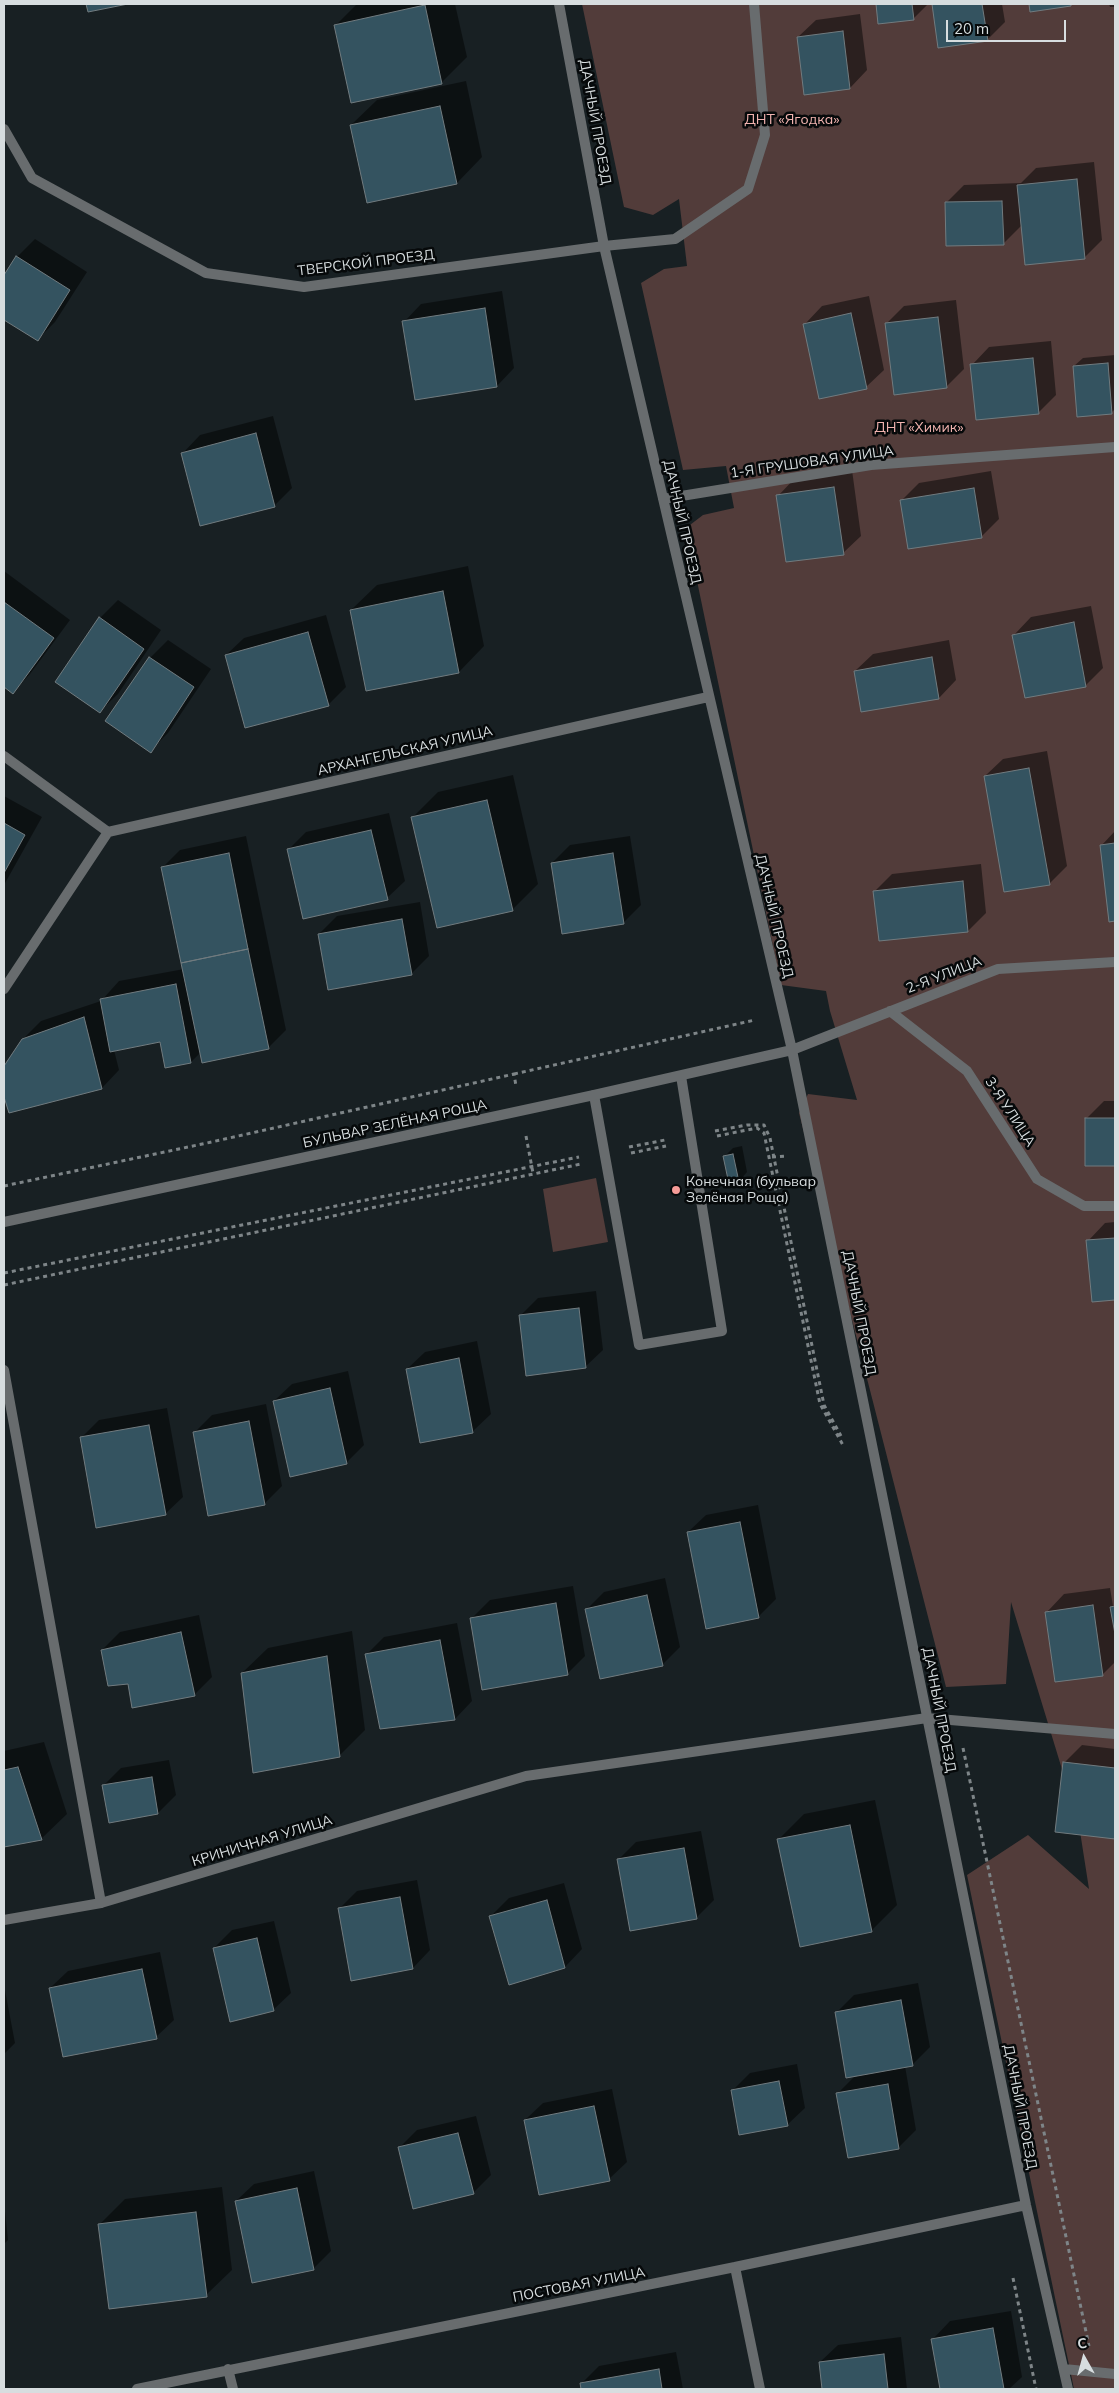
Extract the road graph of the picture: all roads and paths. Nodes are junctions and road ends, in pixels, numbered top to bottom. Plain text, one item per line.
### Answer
1 (559, 4) edge
2 (754, 4) edge
3 (4, 129) edge
4 (604, 246) junction
5 (1115, 447) edge
6 (663, 499) junction
7 (708, 697) junction
8 (4, 756) edge
9 (108, 832) junction
10 (1115, 962) edge
11 (4, 989) edge
12 (890, 1011) junction
13 (755, 1020) dead end
14 (792, 1050) junction
15 (514, 1074) dead end
16 (681, 1076) junction
17 (594, 1095) junction
18 (691, 1138) junction
19 (605, 1155) junction
20 (1115, 1206) edge
21 (4, 1222) edge
22 (4, 1273) edge
23 (4, 1285) edge
24 (4, 1370) edge
25 (927, 1718) junction
26 (1115, 1734) edge
27 (101, 1903) junction
28 (4, 1920) edge
29 (1026, 2205) junction
30 (735, 2267) junction
31 (1012, 2272) dead end
32 (228, 2369) junction
33 (1064, 2369) junction
34 (1115, 2374) edge
35 (137, 2389) edge
36 (233, 2389) edge
37 (760, 2389) edge
38 (1036, 2389) edge
39 (1068, 2389) edge

1 - 4 street, ДАЧНЫЙ ПРОЕЗД
2 - 4 street
3 - 4 street, ТВЕРСКОЙ ПРОЕЗД
4 - 6 street, ДАЧНЫЙ ПРОЕЗД
5 - 6 street, 1-Я ГРУШОВАЯ УЛИЦА
6 - 7 street, ДАЧНЫЙ ПРОЕЗД
7 - 9 street, АРХАНГЕЛЬСКАЯ УЛИЦА
7 - 14 street, ДАЧНЫЙ ПРОЕЗД
8 - 9 street
9 - 11 street
10 - 12 street, 2-Я УЛИЦА
12 - 14 street, 2-Я УЛИЦА
12 - 20 street, 3-Я УЛИЦА
13 - 15 path
14 - 16 street, БУЛЬВАР ЗЕЛЁНАЯ РОЩА
14 - 25 street, ДАЧНЫЙ ПРОЕЗД
16 - 17 street, БУЛЬВАР ЗЕЛЁНАЯ РОЩА
16 - 18 street
17 - 19 street
17 - 21 street, БУЛЬВАР ЗЕЛЁНАЯ РОЩА
18 - 18 path
18 - 19 path
18 - 19 path
18 - 19 street
19 - 22 path
19 - 23 path
24 - 27 street
25 - 26 street, КРИНИЧНАЯ УЛИЦА
25 - 27 street, КРИНИЧНАЯ УЛИЦА
25 - 29 street, ДАЧНЫЙ ПРОЕЗД
27 - 28 street, КРИНИЧНАЯ УЛИЦА
29 - 30 street, ПОСТОВАЯ УЛИЦА
29 - 33 street, ДАЧНЫЙ ПРОЕЗД
30 - 32 street, ПОСТОВАЯ УЛИЦА
30 - 37 street
31 - 38 path
32 - 35 street, ПОСТОВАЯ УЛИЦА
32 - 36 street
33 - 34 street
33 - 39 street, ДАЧНЫЙ ПРОЕЗД

